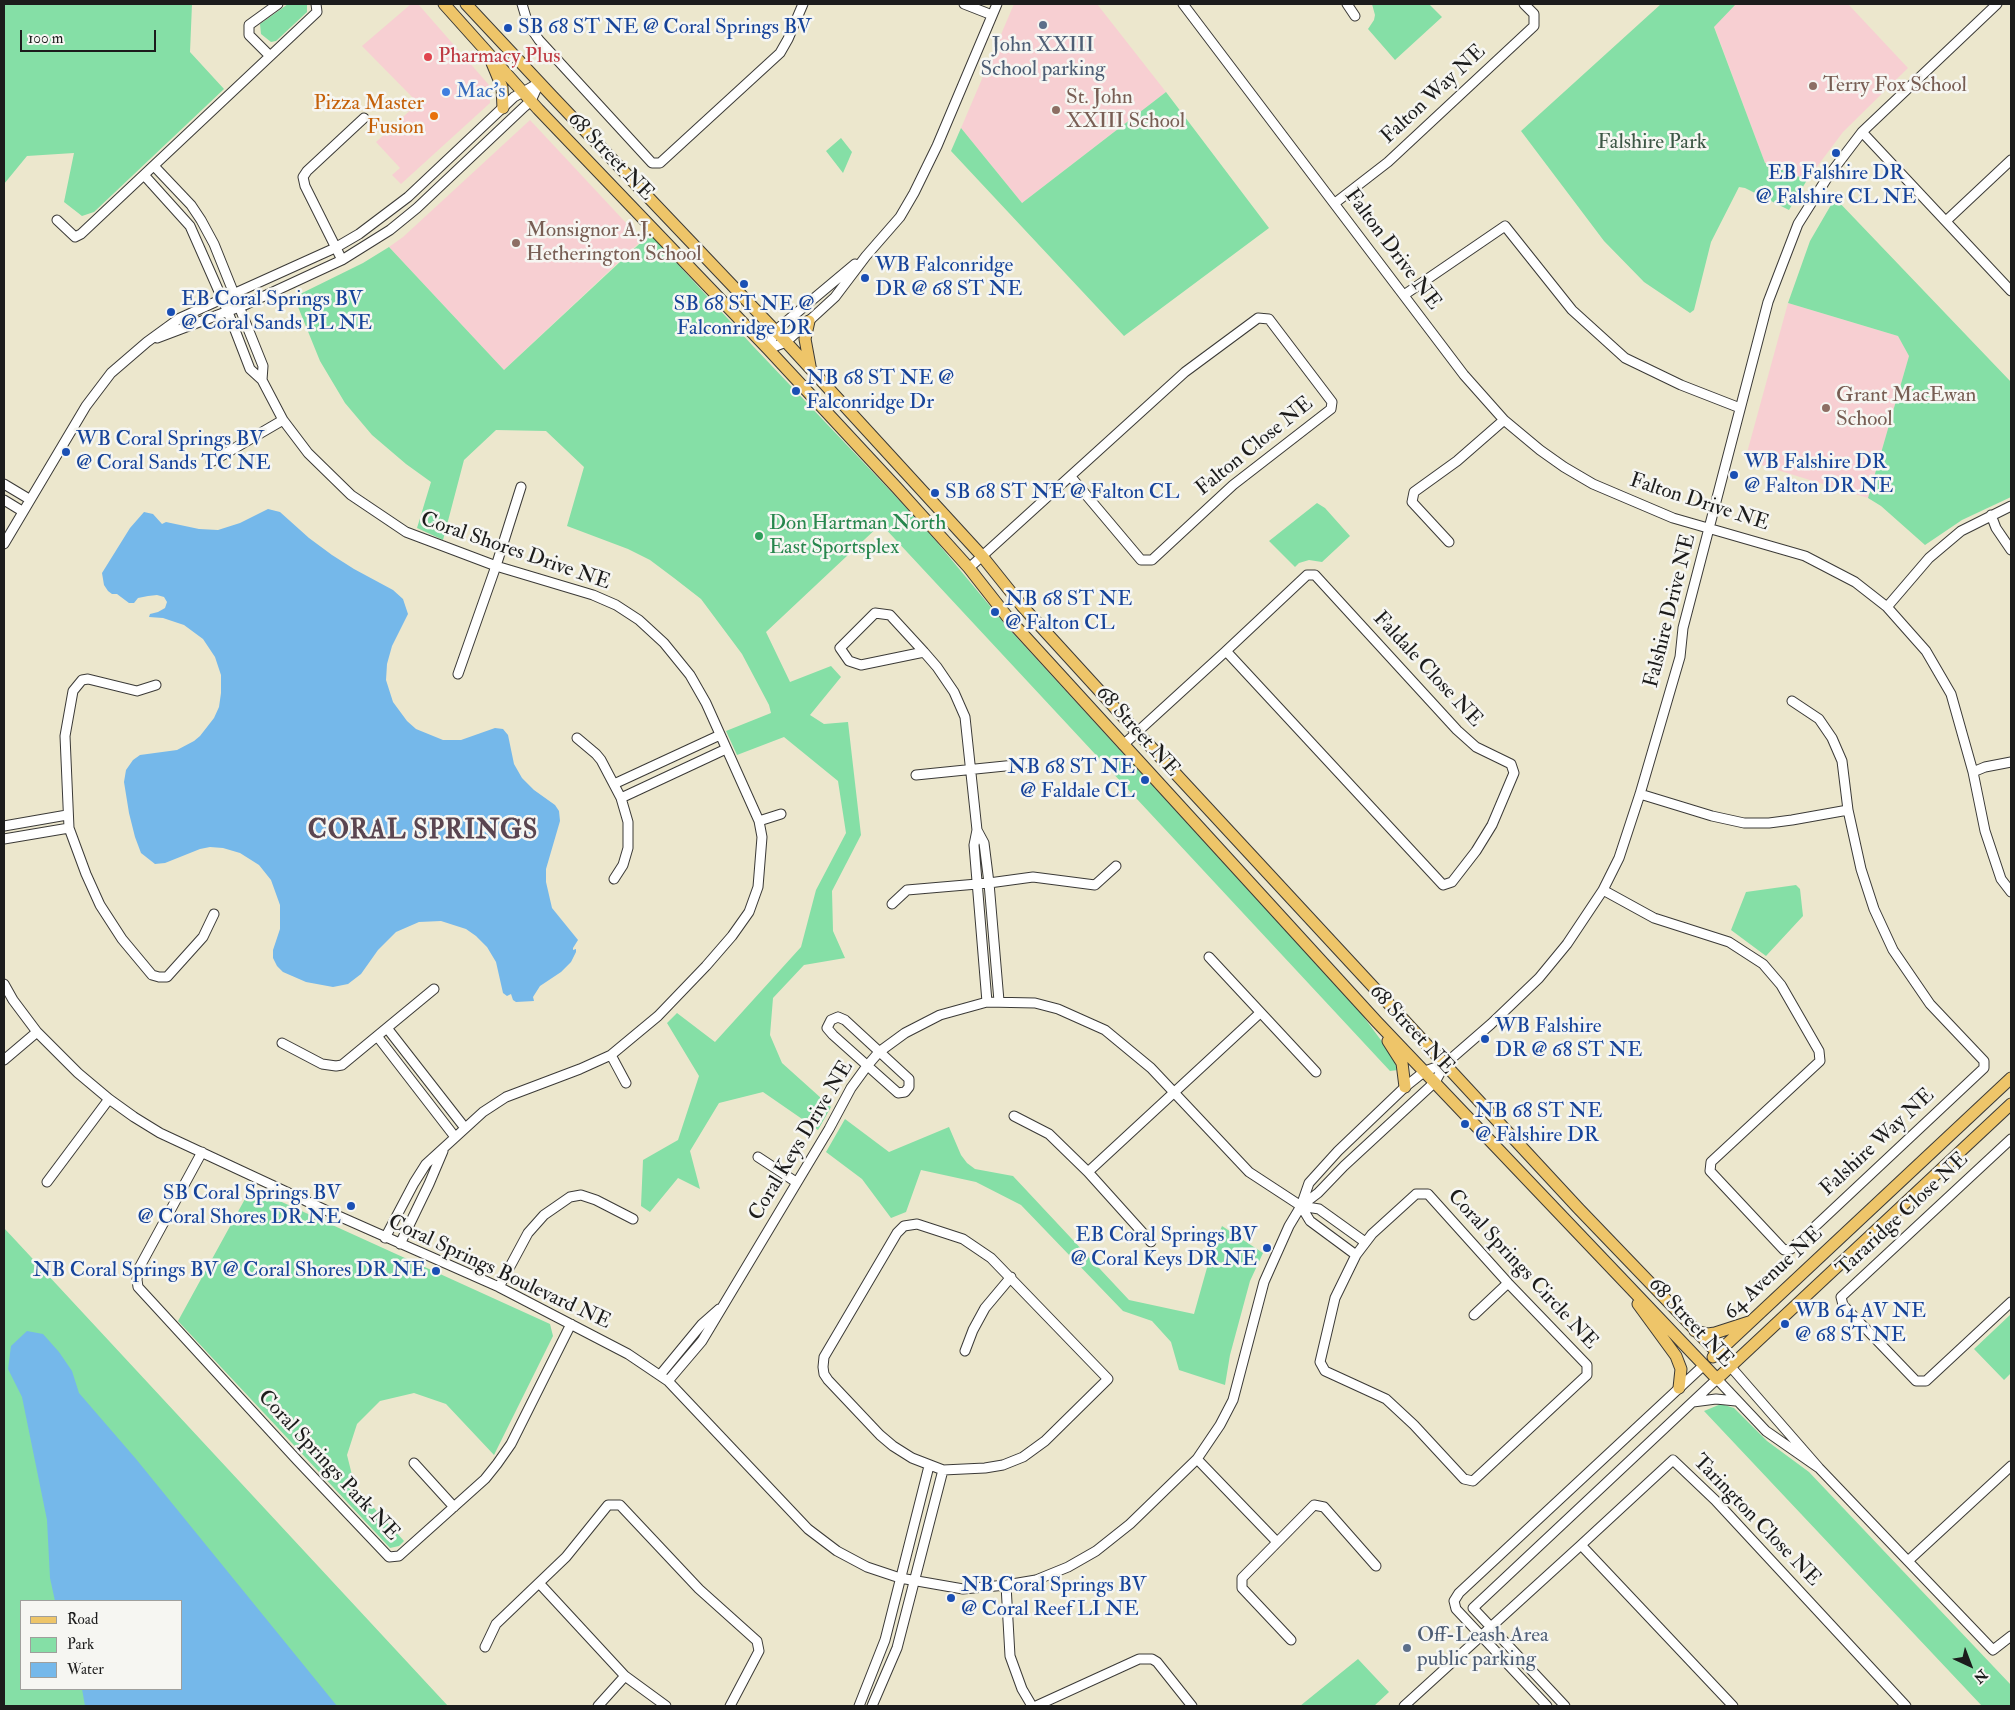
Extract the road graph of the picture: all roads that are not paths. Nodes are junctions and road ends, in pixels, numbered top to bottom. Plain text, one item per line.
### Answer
1 (278, 4) edge
2 (316, 4) edge
3 (444, 4) edge
4 (466, 4) edge
5 (522, 4) edge
6 (803, 4) edge
7 (964, 4) edge
8 (997, 4) edge
9 (1183, 4) edge
10 (1347, 4) edge
11 (1524, 4) edge
12 (1997, 4) edge
13 (992, 15) junction
14 (1356, 16) dead end
15 (270, 56) junction
16 (490, 57) junction
17 (539, 83) junction
18 (522, 91) junction
19 (531, 101) junction
20 (503, 108) junction
21 (364, 118) dead end
22 (1862, 132) junction
23 (2011, 160) edge
24 (154, 166) junction
25 (144, 175) junction
26 (417, 189) junction
27 (426, 200) junction
28 (1335, 203) junction
29 (57, 220) dead end
30 (1946, 221) junction
31 (336, 248) junction
32 (866, 256) junction
33 (342, 260) junction
34 (2011, 291) edge
35 (233, 293) junction
36 (1404, 295) junction
37 (221, 298) junction
38 (239, 308) junction
39 (228, 312) junction
40 (810, 321) junction
41 (775, 331) junction
42 (147, 342) junction
43 (786, 342) junction
44 (768, 349) junction
45 (811, 370) junction
46 (262, 380) junction
47 (1740, 408) junction
48 (282, 420) junction
49 (1504, 420) junction
50 (211, 462) dead end
51 (1071, 477) junction
52 (4, 484) edge
53 (520, 487) dead end
54 (29, 499) junction
55 (4, 500) edge
56 (2011, 506) edge
57 (22, 511) junction
58 (1991, 515) junction
59 (1710, 529) junction
60 (1449, 542) dead end
61 (4, 544) edge
62 (2011, 550) edge
63 (982, 556) junction
64 (496, 566) junction
65 (969, 568) junction
66 (1887, 607) junction
67 (1226, 651) junction
68 (924, 652) junction
69 (458, 674) dead end
70 (156, 685) dead end
71 (1792, 701) dead end
72 (1137, 732) junction
73 (720, 735) junction
74 (577, 738) dead end
75 (1123, 745) junction
76 (726, 749) junction
77 (2011, 762) edge
78 (1025, 764) dead end
79 (972, 771) junction
80 (1973, 772) junction
81 (916, 775) dead end
82 (614, 784) junction
83 (1640, 794) junction
84 (621, 798) junction
85 (1848, 810) junction
86 (781, 814) dead end
87 (67, 815) junction
88 (759, 821) junction
89 (4, 826) edge
90 (69, 828) junction
91 (977, 830) junction
92 (4, 839) edge
93 (1116, 866) dead end
94 (614, 879) dead end
95 (983, 884) junction
96 (1603, 890) junction
97 (2011, 892) edge
98 (892, 904) dead end
99 (214, 914) dead end
100 (1209, 957) dead end
101 (4, 984) edge
102 (434, 989) dead end
103 (1000, 1001) junction
104 (987, 1002) junction
105 (1260, 1013) junction
106 (1377, 1022) junction
107 (387, 1028) junction
108 (37, 1032) junction
109 (377, 1036) junction
110 (282, 1044) dead end
111 (880, 1052) junction
112 (611, 1055) junction
113 (4, 1060) edge
114 (1445, 1064) junction
115 (867, 1066) junction
116 (1425, 1071) junction
117 (1316, 1072) dead end
118 (2011, 1078) edge
119 (1435, 1082) junction
120 (626, 1083) dead end
121 (1405, 1087) junction
122 (1173, 1093) junction
123 (109, 1099) junction
124 (2011, 1104) edge
125 (1014, 1116) dead end
126 (465, 1128) junction
127 (455, 1137) junction
128 (2011, 1139) edge
129 (444, 1148) junction
130 (202, 1152) junction
131 (758, 1157) dead end
132 (1088, 1172) junction
133 (47, 1182) dead end
134 (796, 1182) junction
135 (1301, 1206) junction
136 (634, 1219) dead end
137 (385, 1238) junction
138 (1151, 1242) dead end
139 (1365, 1242) junction
140 (400, 1244) junction
141 (1356, 1255) junction
142 (1011, 1278) junction
143 (1623, 1279) junction
144 (1508, 1283) junction
145 (499, 1287) junction
146 (728, 1300) junction
147 (2011, 1302) edge
148 (1474, 1315) dead end
149 (1751, 1322) junction
150 (571, 1324) junction
151 (1695, 1331) junction
152 (965, 1352) dead end
153 (1717, 1353) junction
154 (1704, 1365) junction
155 (1730, 1366) junction
156 (660, 1375) junction
157 (1717, 1379) junction
158 (668, 1382) junction
159 (1679, 1388) junction
160 (1736, 1401) junction
161 (1692, 1402) junction
162 (1197, 1459) junction
163 (414, 1463) dead end
164 (929, 1466) junction
165 (2011, 1466) edge
166 (1819, 1468) junction
167 (942, 1470) junction
168 (454, 1507) junction
169 (1277, 1542) junction
170 (1581, 1545) junction
171 (1908, 1561) junction
172 (1376, 1566) dead end
173 (900, 1578) junction
174 (915, 1582) junction
175 (539, 1583) junction
176 (1006, 1585) junction
177 (1490, 1627) junction
178 (1480, 1635) junction
179 (2011, 1636) edge
180 (1291, 1640) dead end
181 (485, 1647) dead end
182 (626, 1676) junction
183 (598, 1706) edge
184 (666, 1706) edge
185 (730, 1706) edge
186 (859, 1706) edge
187 (872, 1706) edge
188 (1034, 1706) edge
189 (1192, 1706) edge
190 (1404, 1706) edge
191 (1546, 1706) edge
192 (1565, 1706) edge
193 (1733, 1706) edge
194 (1906, 1706) edge

1 - 15 street
2 - 15 street
3 - 16 main road, 68 Street NE
4 - 17 main road, 68 Street NE
5 - 6 street
7 - 13 street
8 - 13 street
9 - 28 street, Falton Drive NE
10 - 14 street
11 - 28 street, Falton Way NE
12 - 22 street, Falshire Drive NE
13 - 32 street
15 - 24 street
16 - 18 main road, 68 Street NE
16 - 20 main road
17 - 18 street
17 - 19 street
17 - 41 main road, 68 Street NE
18 - 19 main road, 68 Street NE
18 - 20 street
19 - 27 street
19 - 44 main road, 68 Street NE
20 - 26 street
21 - 31 street
22 - 30 street
22 - 47 street, Falshire Drive NE
23 - 30 street
24 - 25 street
24 - 35 street, Coral Shores Drive NE
25 - 29 street
25 - 37 street, Coral Shores Drive NE
26 - 27 street
26 - 31 street
27 - 33 street
28 - 36 street, Falton Drive NE
30 - 34 street
31 - 33 street
31 - 35 street
32 - 40 street
32 - 41 street
33 - 38 street
35 - 37 street
35 - 38 street, Coral Shores Drive NE
36 - 47 street
36 - 49 street, Falton Drive NE
37 - 39 street, Coral Shores Drive NE
37 - 42 street
38 - 39 street
38 - 46 street, Coral Shores Drive NE
39 - 42 street
39 - 46 street, Coral Shores Drive NE
40 - 43 street
40 - 45 main road
41 - 43 main road, 68 Street NE
41 - 44 street
42 - 54 street
43 - 44 street
43 - 45 main road, 68 Street NE
44 - 65 main road, 68 Street NE
45 - 63 main road, 68 Street NE
46 - 48 street, Coral Shores Drive NE
47 - 59 street, Falshire Drive NE
48 - 50 street
48 - 64 street, Coral Shores Drive NE
49 - 59 street, Falton Drive NE
49 - 60 street
51 - 51 street, Falton Close NE
51 - 63 street, Falton Close NE
52 - 54 street
53 - 64 street
54 - 57 street
55 - 57 street
56 - 58 street
57 - 61 street
58 - 62 street
58 - 66 street
59 - 66 street, Falton Drive NE
59 - 83 street, Falshire Drive NE
63 - 65 street, Falton Close NE
63 - 72 main road, 68 Street NE
64 - 69 street
64 - 73 street, Coral Shores Drive NE
65 - 75 main road, 68 Street NE
66 - 80 street, Falton Drive NE
67 - 67 street, Faldale Close NE
67 - 72 street, Faldale Close NE
68 - 68 street
68 - 79 street
70 - 87 street
71 - 85 street
72 - 75 street, Faldale Close NE
72 - 114 main road, 68 Street NE
73 - 76 street, Coral Shores Drive NE
73 - 82 street
74 - 82 street
75 - 106 main road, 68 Street NE
76 - 84 street
76 - 88 street, Coral Shores Drive NE
77 - 80 street
78 - 79 street
79 - 81 street
79 - 91 street
80 - 97 street, Falton Drive NE
82 - 84 street
83 - 85 street
83 - 96 street, Falshire Drive NE
84 - 94 street
85 - 96 street, Falshire Way NE
86 - 88 street
87 - 89 street
87 - 90 street
88 - 112 street, Coral Shores Drive NE
90 - 92 street
90 - 99 street
91 - 95 street
91 - 95 street
93 - 95 street
95 - 98 street
95 - 103 street
95 - 104 street
96 - 114 street, Falshire Drive NE
100 - 105 street
101 - 108 street, Coral Springs Boulevard NE
102 - 107 street
103 - 104 street, Coral Keys Drive NE
103 - 122 street, Coral Keys Drive NE
104 - 111 street, Coral Keys Drive NE
105 - 117 street
105 - 122 street
106 - 116 main road, 68 Street NE
106 - 121 main road
107 - 109 street
107 - 126 street
108 - 113 street
108 - 123 street, Coral Springs Boulevard NE
109 - 110 street
109 - 127 street
111 - 115 street, Coral Keys Drive NE
111 - 115 street
111 - 115 street
112 - 120 street
112 - 126 street, Coral Shores Drive NE
114 - 116 street, Coral Springs Boulevard NE
114 - 119 street, Coral Springs Boulevard NE
114 - 151 main road, 68 Street NE
115 - 134 street, Coral Keys Drive NE
116 - 119 main road, 68 Street NE
116 - 121 street, Coral Springs Boulevard NE
118 - 149 main road, 64 Avenue NE
119 - 135 street, Coral Springs Boulevard NE
119 - 143 main road, 68 Street NE
121 - 135 street, Coral Springs Boulevard NE
122 - 132 street
122 - 135 street, Coral Keys Drive NE
123 - 130 street, Coral Springs Boulevard NE
123 - 133 street
124 - 155 main road, 64 Avenue NE
125 - 132 street
126 - 127 street, Coral Shores Drive NE
127 - 129 street, Coral Shores Drive NE
128 - 147 street, Tararidge Close NE
129 - 137 street, Coral Shores Drive NE
129 - 140 street, Coral Shores Drive NE
130 - 137 street, Coral Springs Boulevard NE
130 - 168 street, Coral Springs Park NE
131 - 134 street
132 - 138 street
134 - 146 street, Coral Keys Drive NE
135 - 139 street
135 - 141 street
135 - 162 street, Coral Springs Boulevard NE
136 - 145 street
137 - 140 street, Coral Springs Boulevard NE
139 - 141 street, Coral Springs Circle NE
139 - 144 street, Coral Springs Circle NE
140 - 145 street, Coral Springs Boulevard NE
141 - 144 street, Coral Springs Circle NE
142 - 152 street
142 - 164 street
142 - 167 street
143 - 154 main road, 68 Street NE
143 - 159 main road
144 - 148 street
145 - 150 street, Coral Springs Boulevard NE
146 - 156 street, Coral Keys Drive NE
146 - 158 street, Coral Keys Drive NE
149 - 151 main road
149 - 153 main road, 64 Avenue NE
150 - 156 street, Coral Springs Boulevard NE
150 - 168 street, Coral Springs Park NE
151 - 153 main road, 68 Street NE
153 - 154 main road, 64 Avenue NE
153 - 155 main road, 68 Street NE
154 - 157 main road, 68 Street NE
154 - 159 street, 64 Avenue NE
155 - 157 main road, 64 Avenue NE
155 - 166 street, 68 Street NE
156 - 158 street, Coral Springs Boulevard NE
157 - 160 street, 68 Street NE
157 - 161 street, 64 Avenue NE
158 - 173 street, Coral Springs Boulevard NE
159 - 178 street, 64 Avenue NE
160 - 161 street
160 - 166 street, 68 Street NE
161 - 177 street, 64 Avenue NE
162 - 169 street
162 - 176 street, Coral Springs Boulevard NE
163 - 168 street
164 - 167 street
164 - 173 street
165 - 171 street
166 - 171 street, 68 Street NE
167 - 174 street
169 - 172 street
169 - 180 street
170 - 177 street
170 - 193 street
170 - 194 street, Tarington Close NE
171 - 179 street, 68 Street NE
173 - 174 street, Coral Springs Boulevard NE
173 - 186 street
174 - 176 street, Coral Springs Boulevard NE
174 - 187 street
175 - 181 street
175 - 182 street
175 - 185 street
176 - 188 street
177 - 178 street
177 - 192 street
178 - 190 street
178 - 191 street
182 - 183 street
182 - 184 street
188 - 189 street

